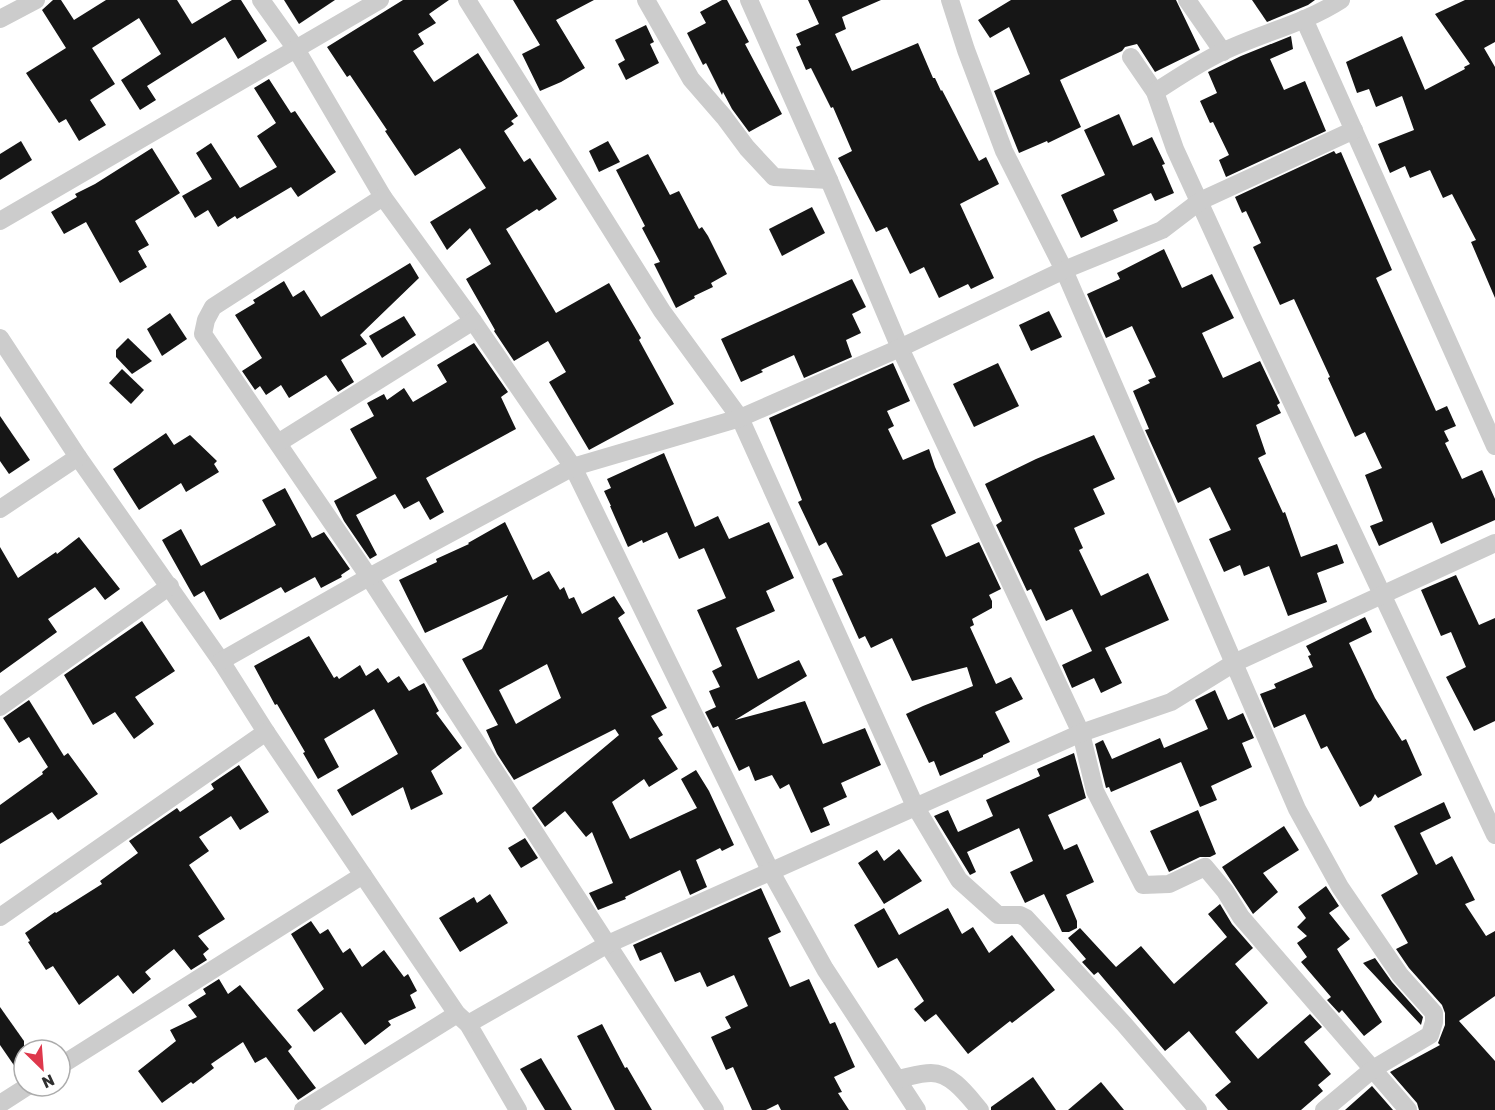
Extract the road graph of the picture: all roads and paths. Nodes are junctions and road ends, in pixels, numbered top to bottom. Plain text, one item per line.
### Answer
1 (36, 0) edge
2 (261, 0) edge
3 (380, 0) edge
4 (467, 0) edge
5 (646, 0) edge
6 (749, 0) edge
7 (950, 0) edge
8 (1187, 0) edge
9 (1341, 0) edge
10 (0, 19) edge
11 (1304, 19) junction
12 (296, 49) junction
13 (1222, 52) junction
14 (1131, 57) dead end
15 (1155, 92) junction
16 (1354, 130) junction
17 (829, 180) junction
18 (383, 196) junction
19 (1200, 201) junction
20 (0, 221) edge
21 (1064, 270) junction
22 (473, 321) junction
23 (0, 338) edge
24 (900, 348) junction
25 (740, 418) junction
26 (278, 443) junction
27 (1495, 446) edge
28 (78, 457) junction
29 (573, 467) junction
30 (0, 509) edge
31 (1495, 543) edge
32 (369, 577) junction
33 (170, 586) junction
34 (1382, 593) junction
35 (221, 661) junction
36 (1234, 663) junction
37 (0, 707) edge
38 (266, 732) junction
39 (1081, 733) junction
40 (915, 806) junction
41 (1495, 835) edge
42 (771, 870) junction
43 (363, 875) junction
44 (0, 917) edge
45 (608, 944) junction
46 (462, 1019) junction
47 (72, 1058) edge
48 (1373, 1069) junction
49 (897, 1079) junction
50 (303, 1110) edge
51 (518, 1110) edge
52 (715, 1110) edge
53 (917, 1110) edge
54 (980, 1110) edge
55 (1198, 1110) edge
56 (1324, 1110) edge
57 (1408, 1110) edge

1 - 10 street
2 - 12 street
3 - 12 street
4 - 25 street
5 - 17 street
6 - 17 street
7 - 21 street
8 - 13 street
9 - 11 street
11 - 13 street
11 - 16 street
12 - 18 street
12 - 20 street
13 - 15 street
14 - 15 street
15 - 19 street
16 - 19 street
16 - 27 street
17 - 24 street
18 - 22 street
18 - 26 street
19 - 21 street
19 - 34 street
21 - 24 street
21 - 36 street
22 - 26 street
22 - 29 street
23 - 28 street
24 - 25 street
24 - 39 street
25 - 29 street
25 - 40 street
26 - 32 street
28 - 30 street
28 - 33 street
29 - 32 street
29 - 42 street
31 - 34 street
32 - 35 street
32 - 45 street
33 - 35 street
33 - 37 street
34 - 36 street
34 - 41 street
35 - 38 street
36 - 39 street
36 - 48 street
38 - 43 street
38 - 44 street
39 - 40 street
39 - 48 street
40 - 42 street
40 - 55 street
42 - 45 street
42 - 49 street
43 - 46 street
43 - 47 street
45 - 46 street
45 - 52 street
46 - 50 street
46 - 51 street
48 - 56 street
48 - 57 street
49 - 53 street
49 - 54 street

